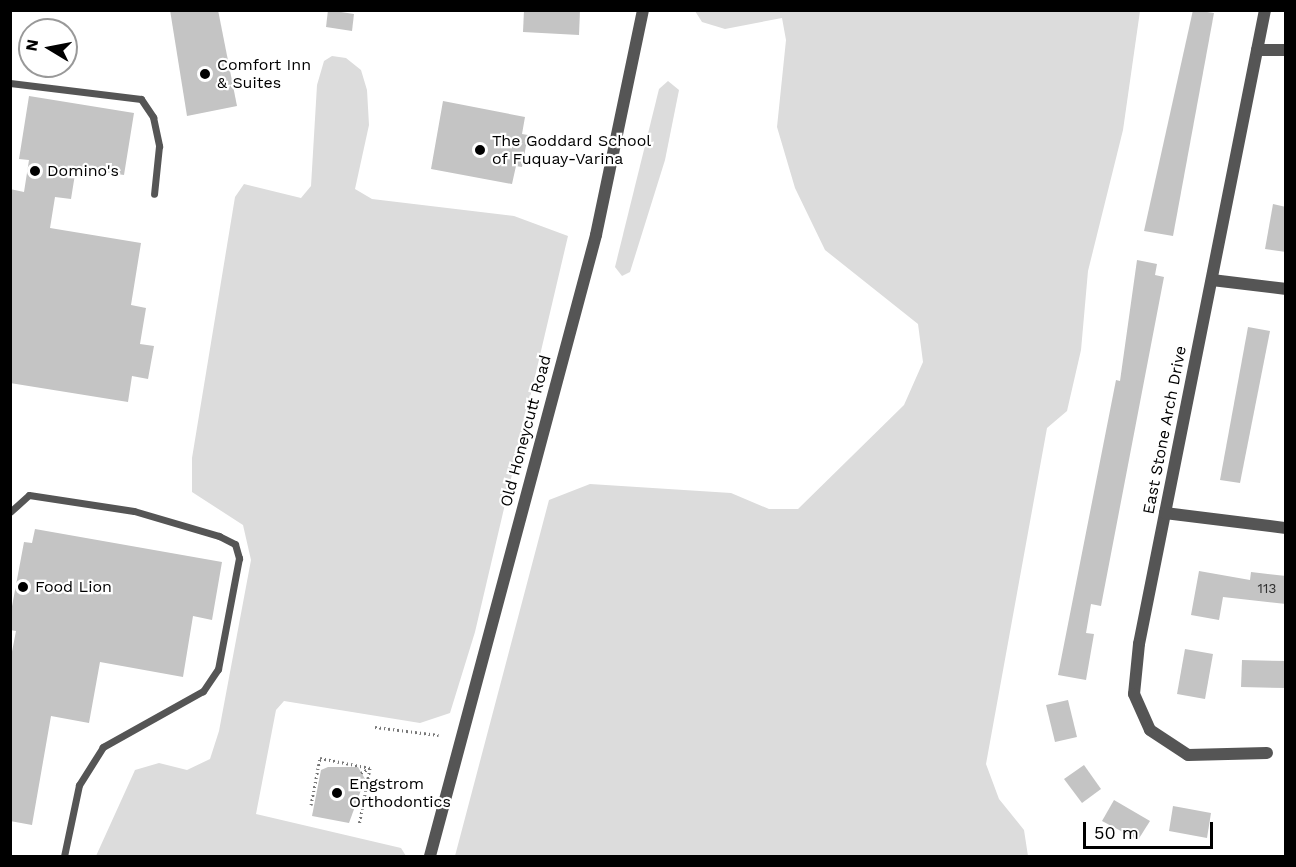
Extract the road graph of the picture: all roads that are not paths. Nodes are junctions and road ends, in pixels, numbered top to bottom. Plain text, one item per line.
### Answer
1 (643, 10) edge
2 (1265, 10) edge
3 (1257, 50) junction
4 (1286, 50) edge
5 (10, 83) edge
6 (154, 194) dead end
7 (1212, 280) junction
8 (1286, 289) edge
9 (10, 512) edge
10 (1165, 513) junction
11 (1286, 528) edge
12 (1267, 753) dead end
13 (64, 856) edge
14 (429, 856) edge

1 - 14 street, Old Honeycutt Road
2 - 3 street, East Stone Arch Drive
3 - 4 street
3 - 7 street, East Stone Arch Drive
5 - 6 lane
7 - 8 street
7 - 10 street, East Stone Arch Drive
9 - 13 lane
10 - 11 street
10 - 12 street, East Stone Arch Drive

